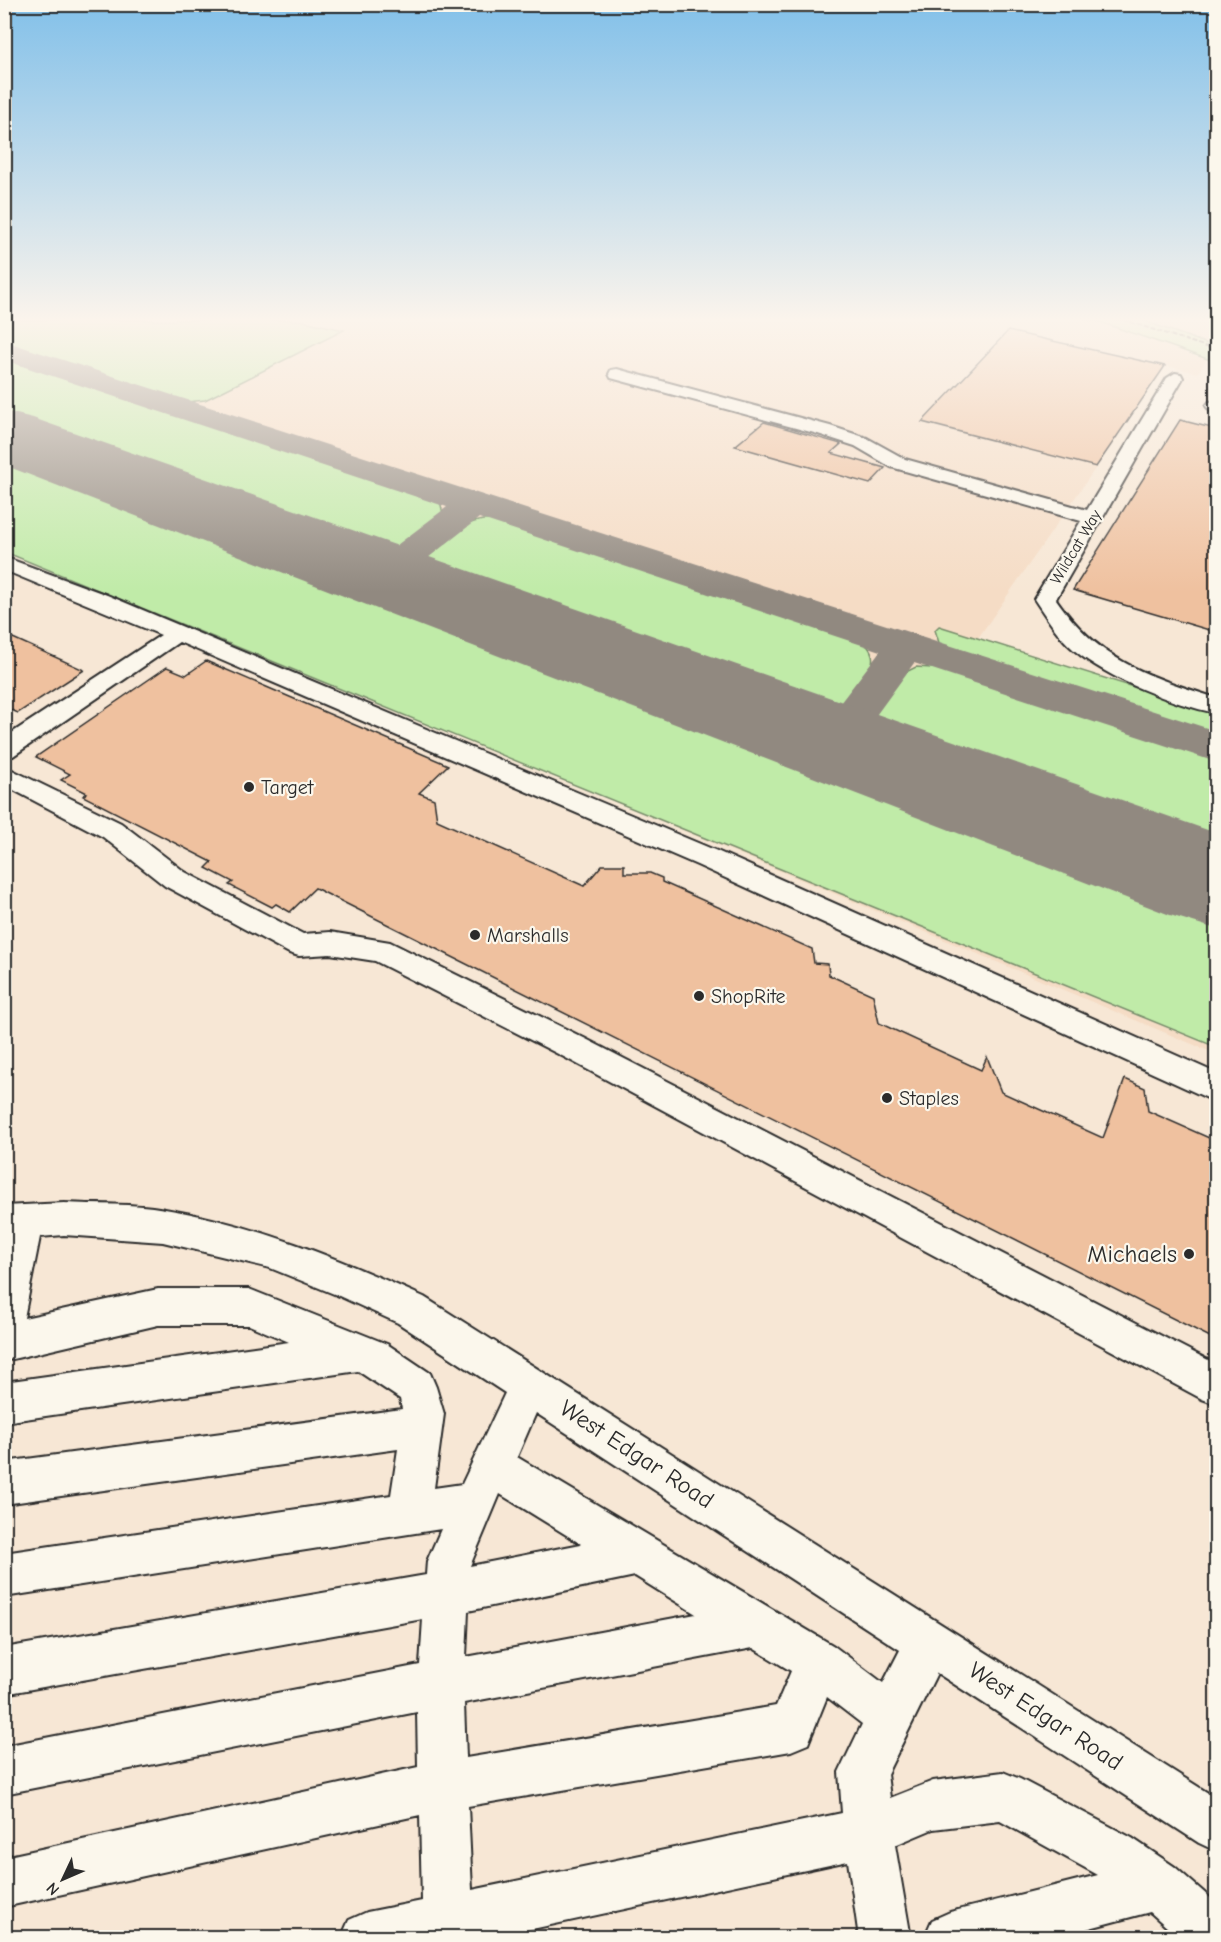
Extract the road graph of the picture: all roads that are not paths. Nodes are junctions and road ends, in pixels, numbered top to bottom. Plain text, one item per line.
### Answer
1 (752, 411) edge
2 (1156, 411) edge
3 (926, 472) junction
4 (928, 493) dead end
5 (972, 504) dead end
6 (1088, 526) junction
7 (4, 563) edge
8 (177, 634) junction
9 (128, 667) junction
10 (1216, 706) edge
11 (18, 726) edge
12 (4, 750) edge
13 (4, 774) edge
14 (1216, 1088) edge
15 (15, 1222) edge
16 (4, 1326) edge
17 (4, 1341) edge
18 (358, 1352) junction
19 (529, 1384) junction
20 (1216, 1385) edge
21 (4, 1402) edge
22 (422, 1426) junction
23 (4, 1483) edge
24 (484, 1484) junction
25 (409, 1513) junction
26 (638, 1554) junction
27 (4, 1575) edge
28 (447, 1593) junction
29 (757, 1625) junction
30 (929, 1641) junction
31 (818, 1662) junction
32 (4, 1671) edge
33 (442, 1683) junction
34 (890, 1717) junction
35 (4, 1770) edge
36 (443, 1786) junction
37 (1216, 1826) edge
38 (868, 1832) junction
39 (4, 1882) edge
40 (1157, 1885) junction
41 (448, 1929) edge
42 (1216, 1936) edge
43 (367, 1938) edge
44 (885, 1938) edge
45 (950, 1938) edge

1 - 3 lane
2 - 6 lane, Wildcat Way
3 - 4 lane
3 - 6 lane
5 - 6 lane
6 - 10 lane, Wildcat Way
7 - 8 lane
8 - 9 lane
8 - 14 lane
9 - 11 lane
9 - 11 lane
11 - 12 lane
13 - 20 lane
15 - 16 lane
15 - 19 lane, West Edgar Road
17 - 18 lane
18 - 21 lane
18 - 22 lane
19 - 24 lane
19 - 30 lane, West Edgar Road
22 - 23 lane
22 - 25 lane
24 - 25 lane
24 - 26 lane
24 - 28 lane
25 - 27 lane
26 - 28 lane
26 - 29 lane
28 - 32 lane
28 - 33 lane
29 - 31 lane
29 - 33 lane
30 - 34 lane
30 - 37 lane, West Edgar Road
31 - 34 lane
31 - 36 lane
33 - 35 lane
33 - 36 lane
34 - 38 lane
36 - 39 lane
36 - 41 lane
38 - 40 lane
38 - 41 lane
38 - 44 lane
40 - 42 lane
40 - 45 lane
41 - 43 lane

